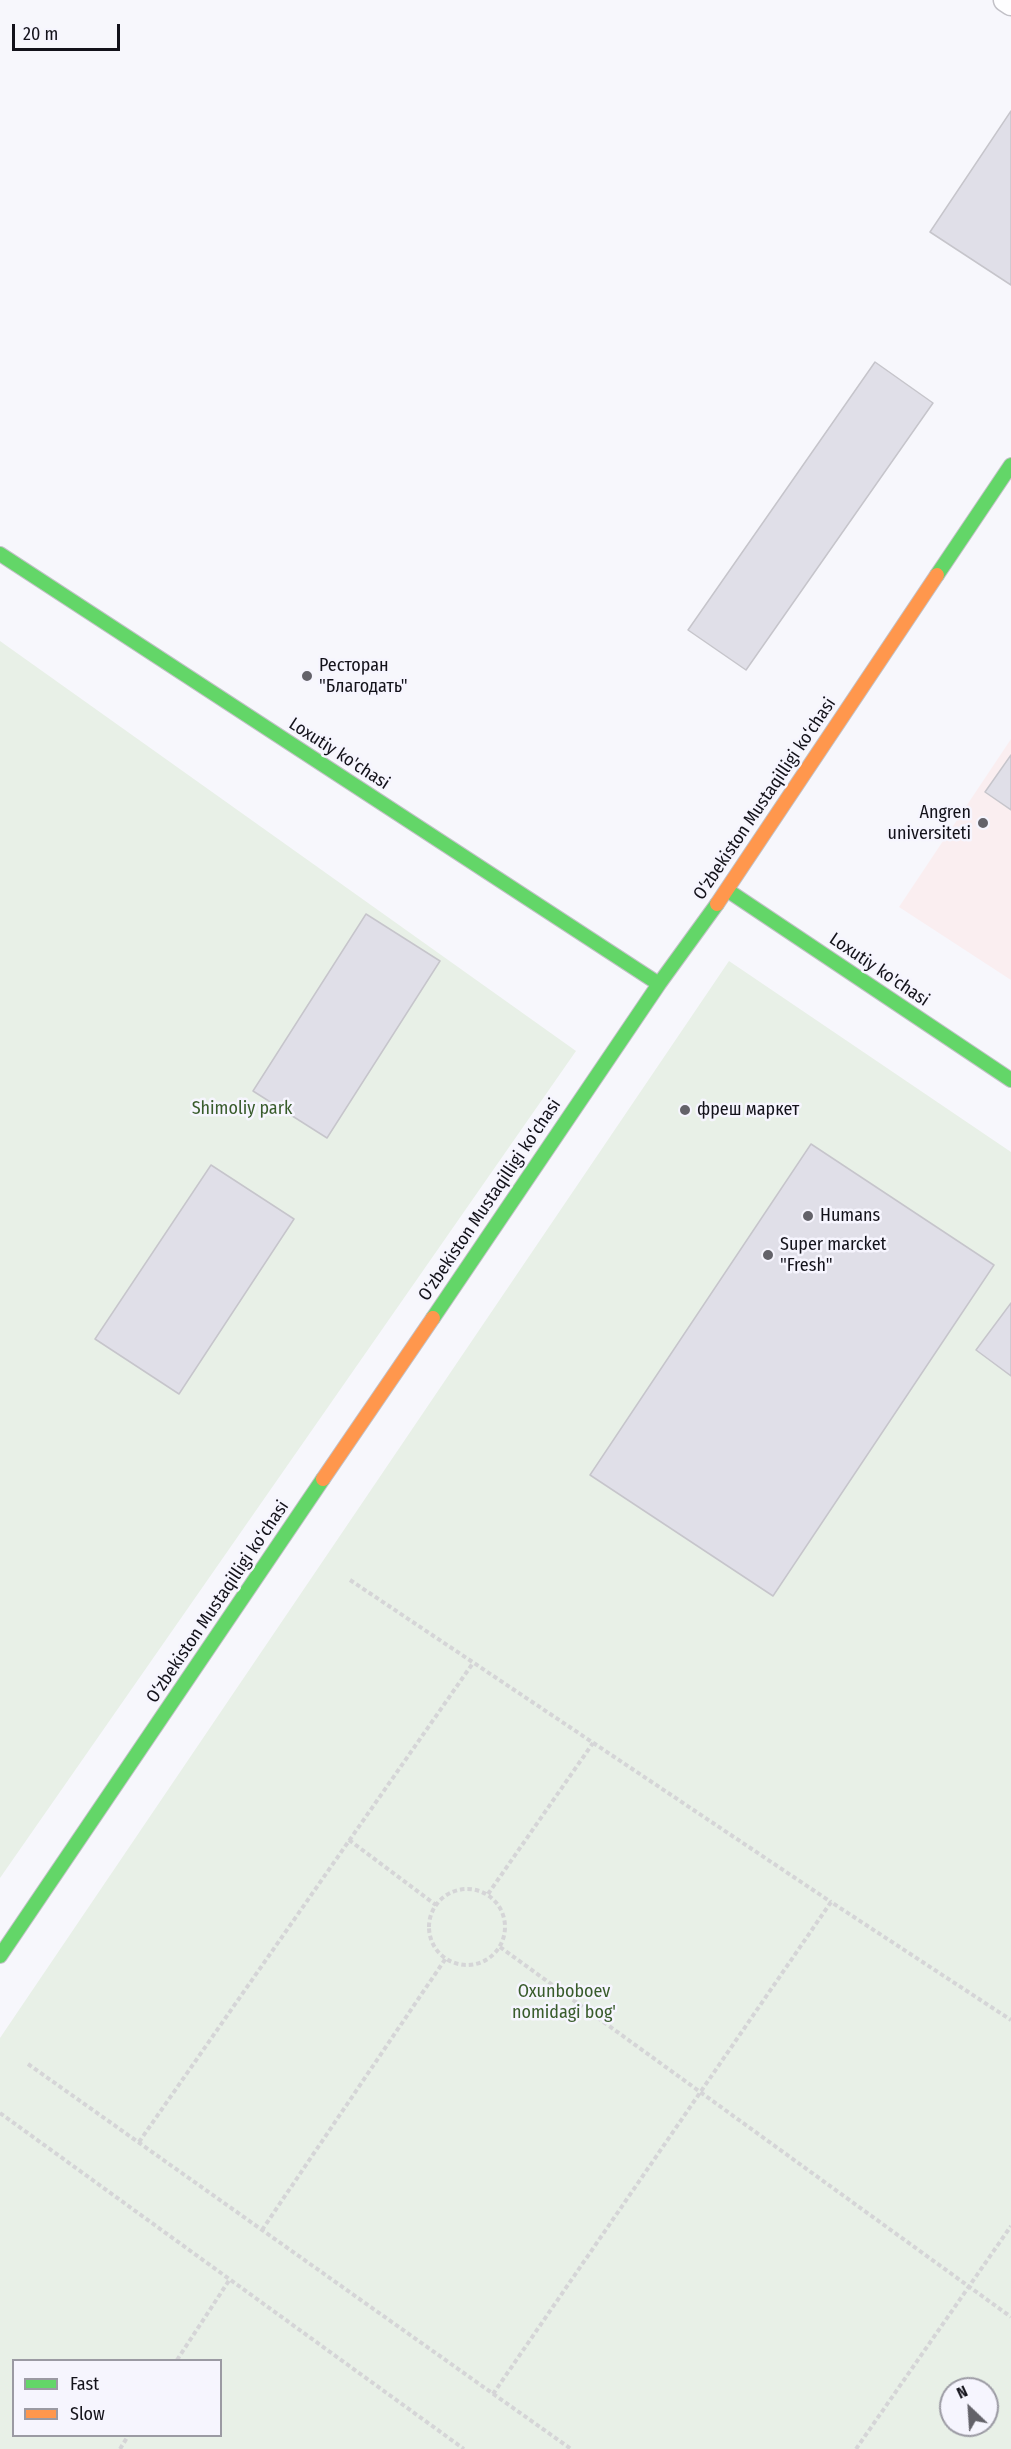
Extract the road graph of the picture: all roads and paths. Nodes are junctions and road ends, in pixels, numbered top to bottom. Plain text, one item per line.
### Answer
1 (1005, 0) edge
2 (1011, 4) edge
3 (1011, 465) edge
4 (0, 554) edge
5 (727, 890) junction
6 (659, 984) junction
7 (1011, 1080) edge
8 (350, 1580) dead end
9 (473, 1663) junction
10 (593, 1743) junction
11 (349, 1840) junction
12 (488, 1894) junction
13 (831, 1902) junction
14 (436, 1905) junction
15 (500, 1947) junction
16 (0, 1956) edge
17 (446, 1958) junction
18 (1011, 2020) edge
19 (28, 2064) dead end
20 (701, 2090) junction
21 (0, 2113) edge
22 (139, 2142) junction
23 (1011, 2226) edge
24 (262, 2230) junction
25 (230, 2279) junction
26 (968, 2287) junction
27 (1011, 2318) edge
28 (178, 2359) edge
29 (493, 2394) junction
30 (456, 2443) junction
31 (452, 2449) edge
32 (464, 2449) edge
33 (571, 2449) edge
34 (856, 2449) edge

1 - 2 lane
3 - 5 main road, O‘zbekiston Mustaqilligi ko‘chasi
4 - 6 main road, Loxutiy ko'chasi
5 - 6 main road, O‘zbekiston Mustaqilligi ko‘chasi
5 - 7 main road, Loxutiy ko'chasi
6 - 16 main road, O‘zbekiston Mustaqilligi ko‘chasi
8 - 9 path
9 - 10 path
9 - 11 path
10 - 12 path
10 - 13 path
11 - 14 path
11 - 22 path
12 - 14 path
12 - 15 path
13 - 18 path
13 - 20 path
14 - 17 path
15 - 17 path
15 - 20 path
17 - 24 path
19 - 22 path
20 - 26 path
20 - 29 path
21 - 25 path
22 - 24 path
23 - 26 path
24 - 29 path
25 - 28 path
25 - 30 path
26 - 27 path
26 - 34 path
29 - 33 path
30 - 31 path
30 - 32 path

